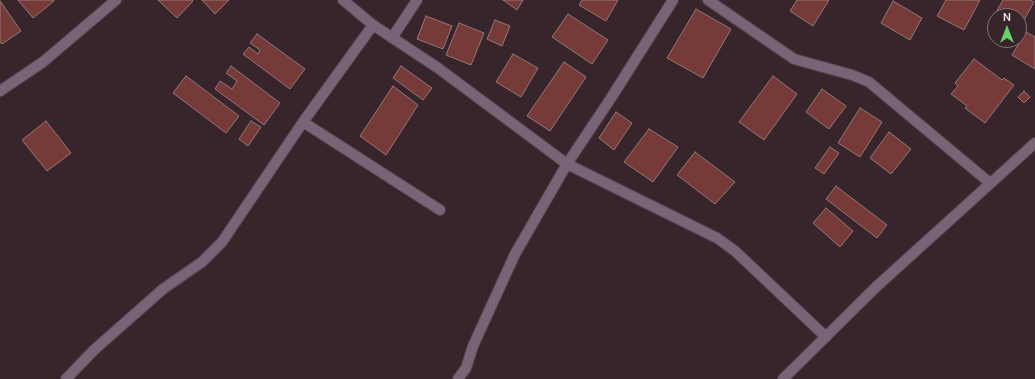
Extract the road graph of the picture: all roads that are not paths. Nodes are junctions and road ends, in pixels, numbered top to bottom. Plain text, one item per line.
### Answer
1 (116, 0) edge
2 (343, 0) edge
3 (417, 0) edge
4 (673, 0) edge
5 (708, 0) edge
6 (373, 25) junction
7 (392, 38) junction
8 (0, 91) edge
9 (303, 122) junction
10 (1035, 143) edge
11 (567, 164) junction
12 (990, 183) junction
13 (440, 210) dead end
14 (826, 337) junction
15 (66, 379) edge
16 (458, 379) edge
17 (783, 379) edge

1 - 8 street
2 - 6 street
3 - 7 street
4 - 11 street
5 - 12 street
6 - 7 street
6 - 9 street
7 - 11 street
9 - 13 street
9 - 15 street
10 - 12 street
11 - 14 street
11 - 16 street
12 - 14 street
14 - 17 street

